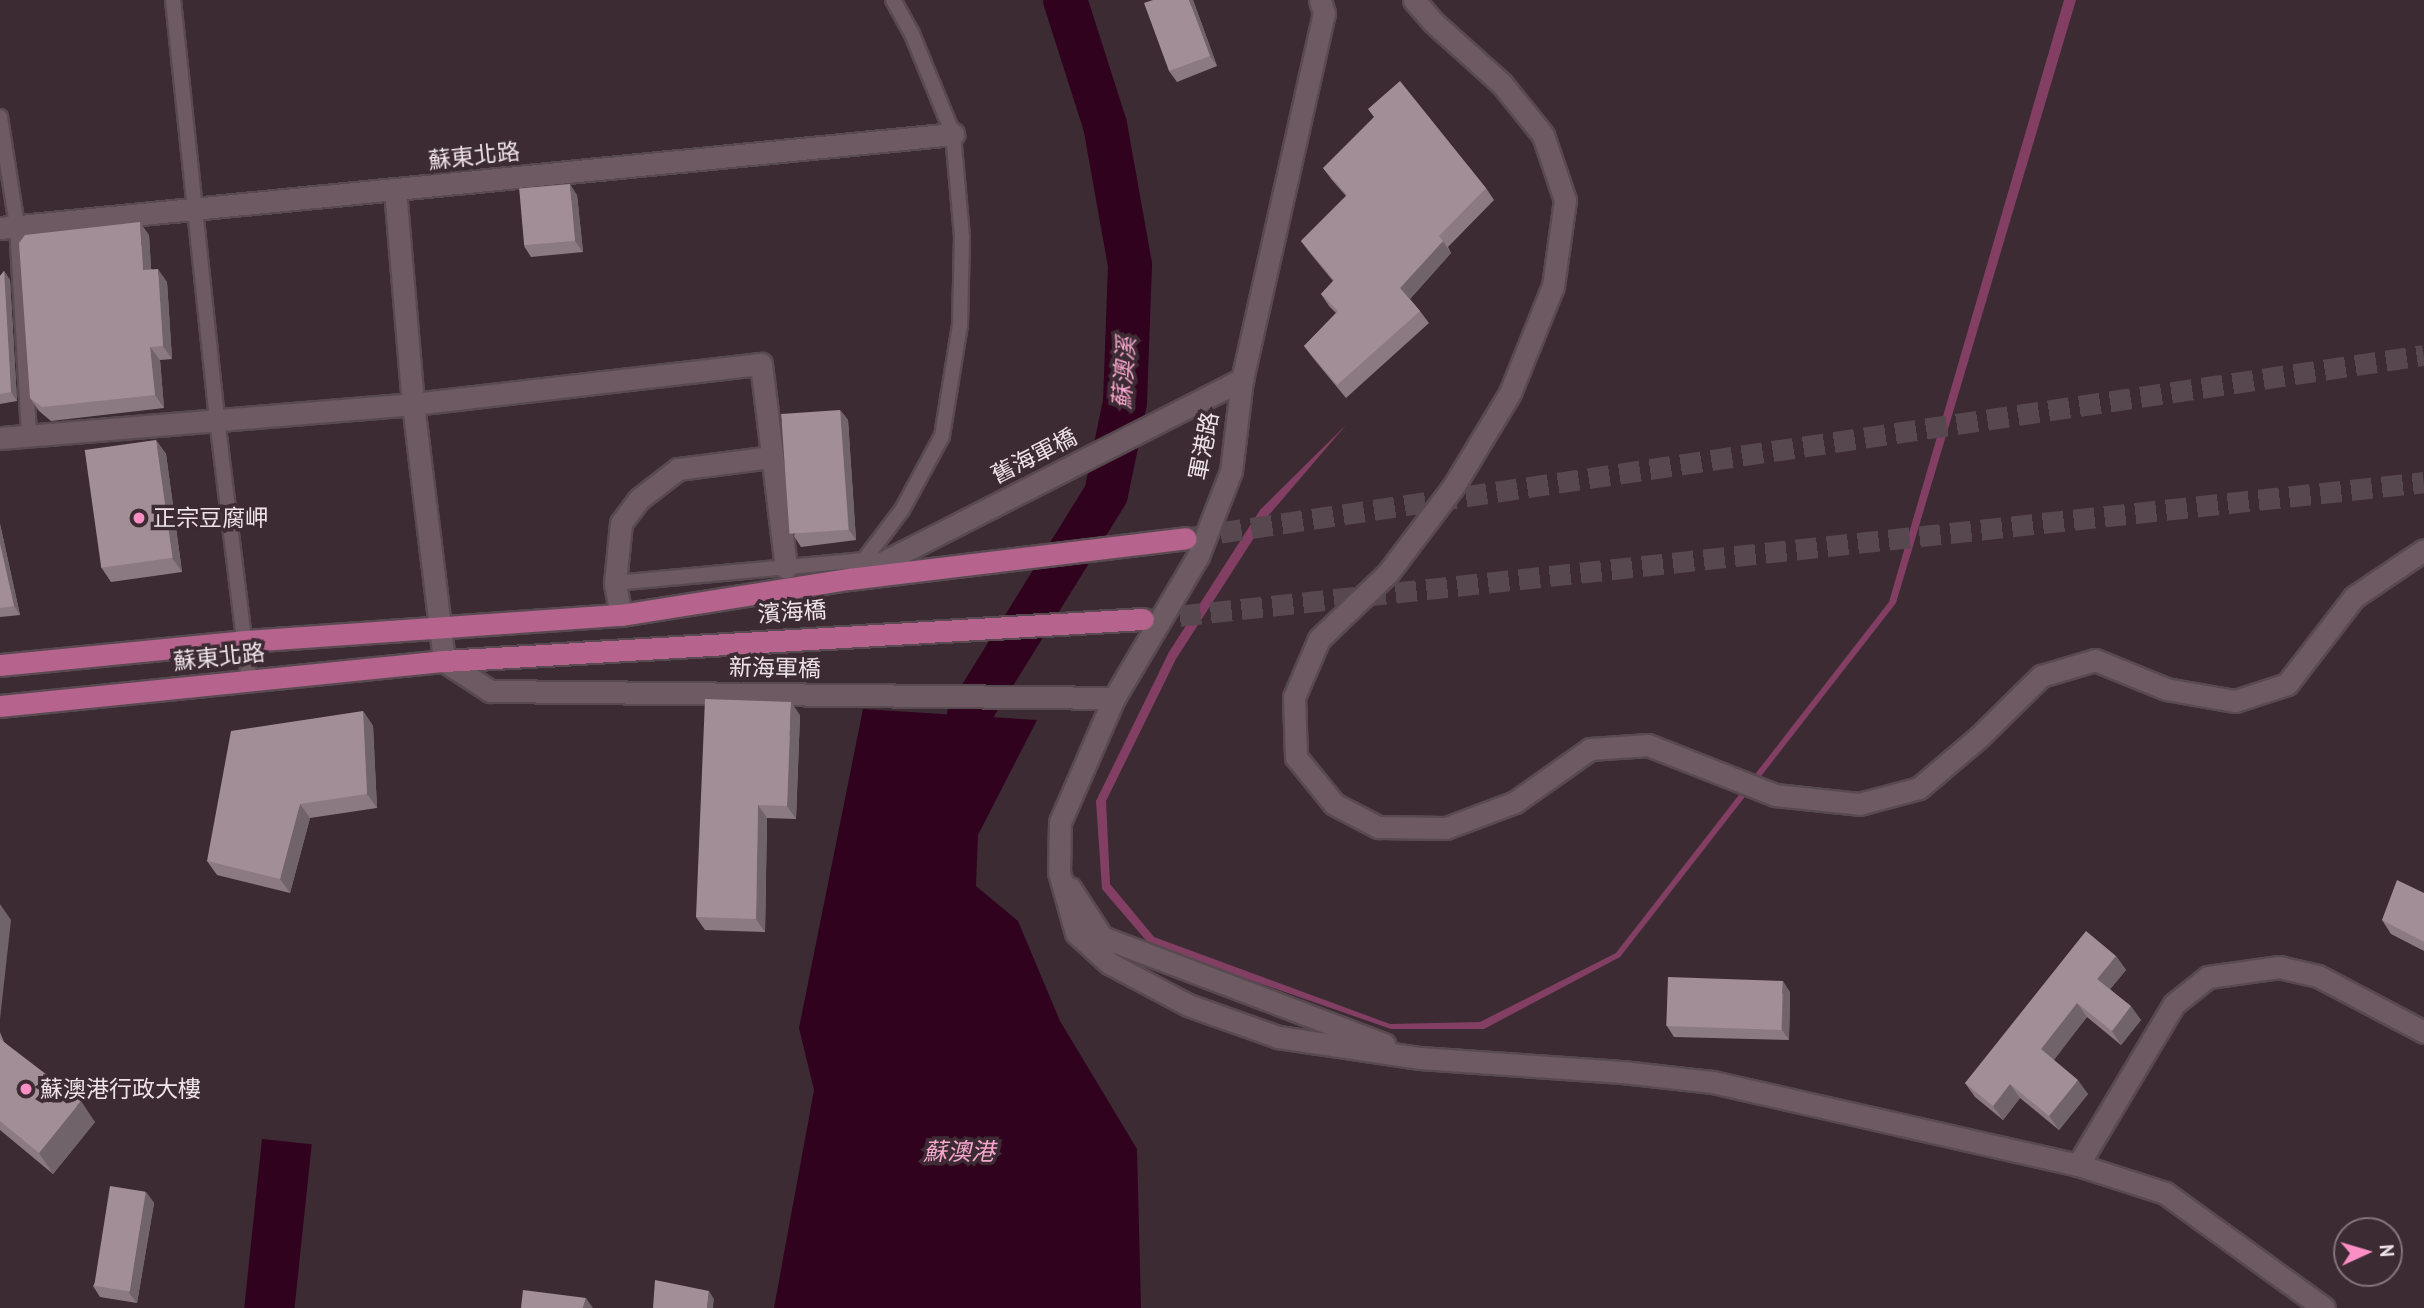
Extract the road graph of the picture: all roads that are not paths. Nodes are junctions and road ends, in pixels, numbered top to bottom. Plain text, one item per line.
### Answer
1 (173, 0) edge
2 (893, 0) edge
3 (1320, 0) edge
4 (1414, 0) edge
5 (0, 117) edge
6 (953, 134) junction
7 (395, 190) junction
8 (196, 208) junction
9 (9, 227) edge
10 (1242, 379) junction
11 (413, 404) junction
12 (217, 419) junction
13 (29, 435) junction
14 (0, 438) edge
15 (771, 457) junction
16 (1186, 538) tunnel mouth
17 (2424, 550) edge
18 (786, 567) junction
19 (849, 579) junction
20 (615, 583) junction
21 (621, 615) junction
22 (1143, 619) tunnel mouth
23 (441, 626) junction
24 (246, 641) junction
25 (444, 661) junction
26 (0, 665) edge
27 (249, 680) junction
28 (1114, 698) junction
29 (0, 706) edge
30 (1059, 872) junction
31 (2424, 1032) edge
32 (1420, 1058) junction
33 (2078, 1166) junction
34 (2324, 1308) edge

1 - 8 lane
2 - 6 lane
3 - 10 street, 軍港路
4 - 17 street
5 - 9 lane
6 - 7 street, 蘇東北路
6 - 18 lane
7 - 8 street, 蘇東北路
7 - 11 street
8 - 9 street, 蘇東北路
8 - 12 lane
9 - 13 lane
10 - 19 street, 舊海軍橋
10 - 28 street, 軍港路
11 - 12 street
11 - 15 street
11 - 23 street
12 - 13 street
12 - 24 lane
13 - 14 street
15 - 18 street
15 - 20 street
16 - 19 main road, 蘇東北路
18 - 20 lane
19 - 21 main road, 蘇東北路
20 - 21 street
21 - 23 main road, 蘇東北路
22 - 25 main road, 濱海橋
23 - 24 main road, 蘇東北路
23 - 25 street
24 - 26 main road, 蘇東北路
24 - 27 lane
25 - 27 main road, 蘇東北路
25 - 28 street, 新海軍橋
27 - 29 main road, 蘇東北路
28 - 30 street, 軍港路
30 - 32 street
30 - 32 street, 軍港路
31 - 33 street
32 - 33 street
33 - 34 street

